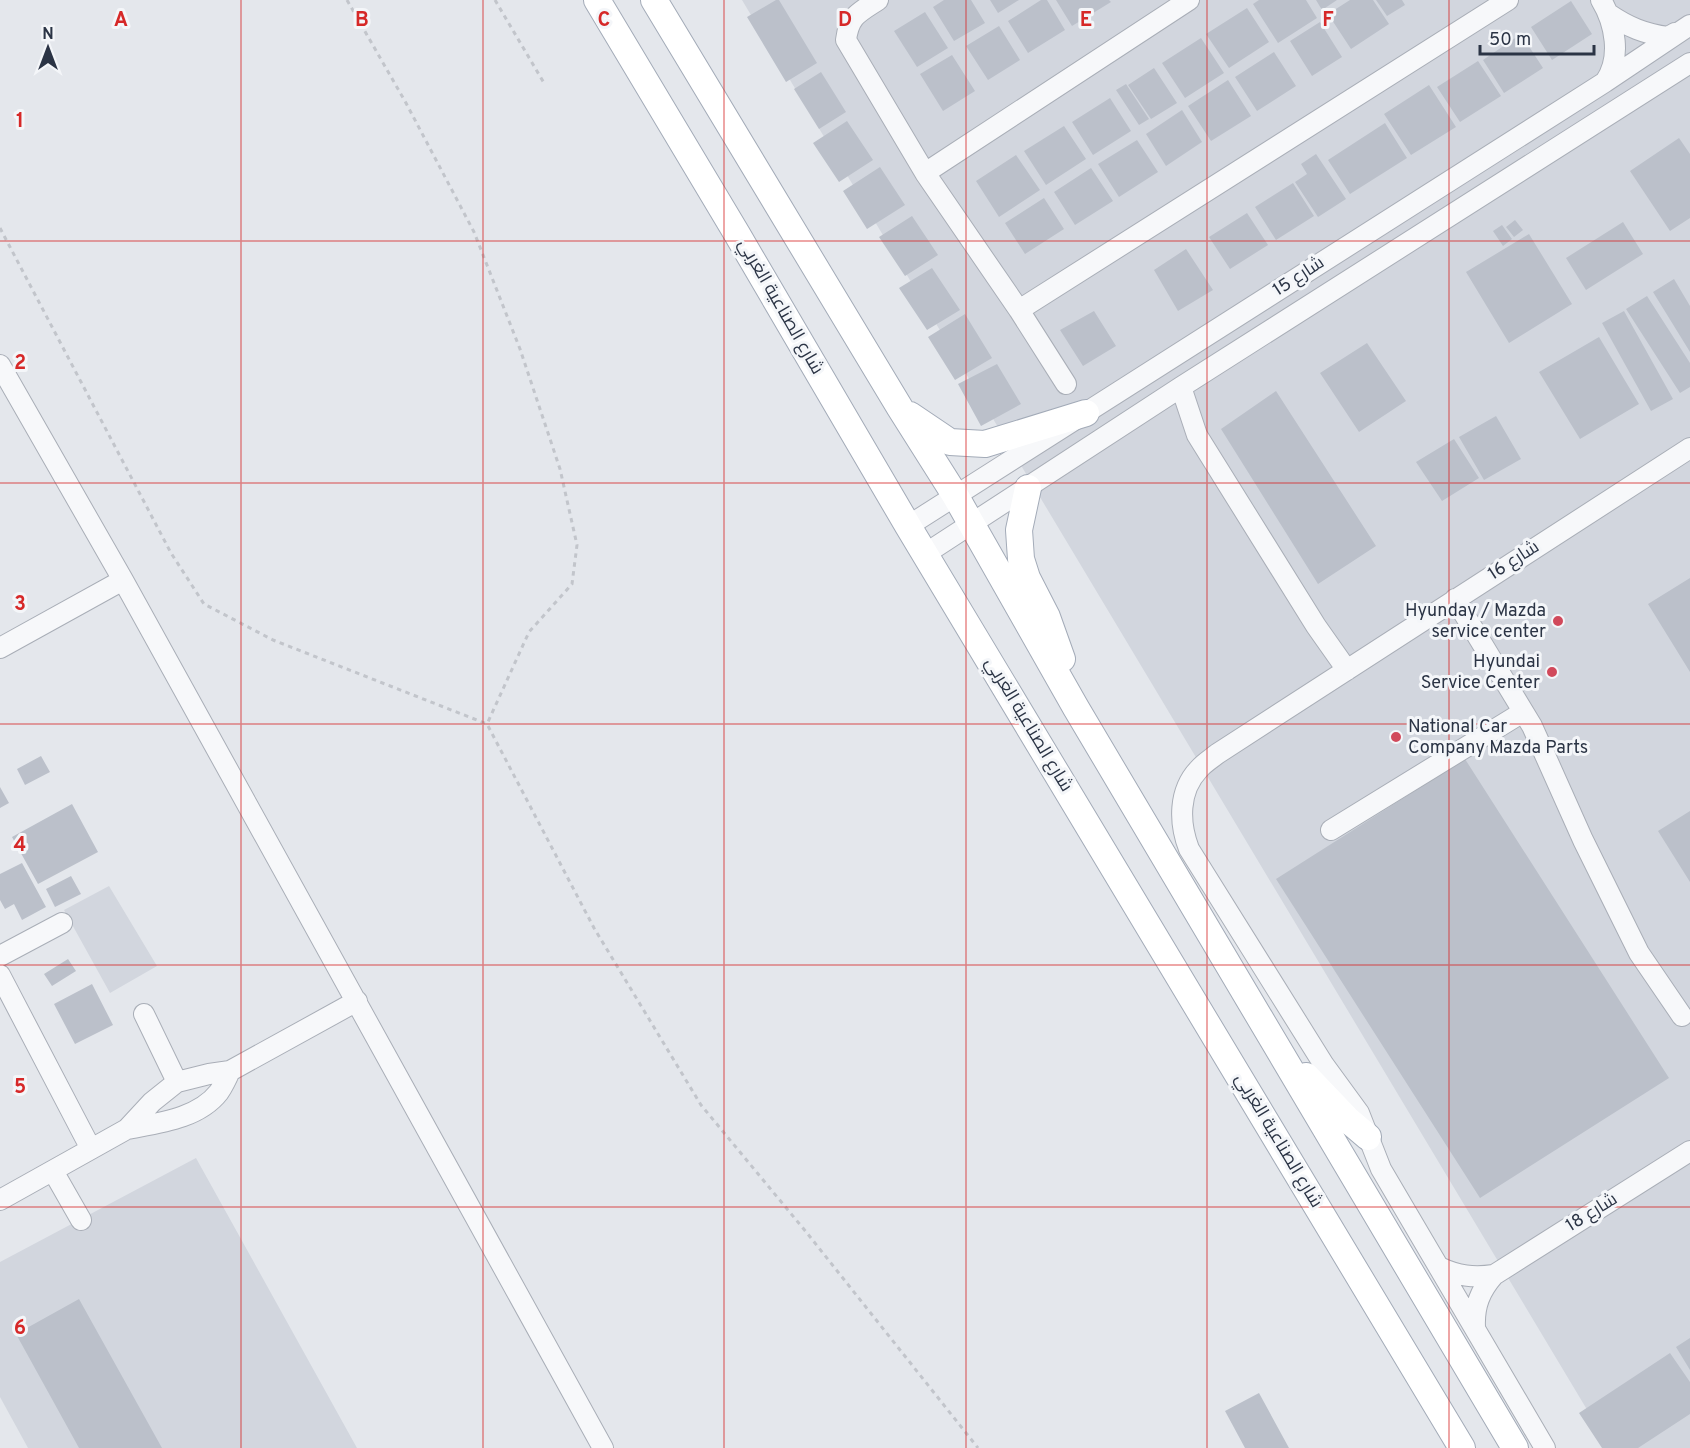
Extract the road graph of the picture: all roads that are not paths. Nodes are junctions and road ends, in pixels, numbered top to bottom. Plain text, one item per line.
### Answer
1 (597, 0) edge
2 (654, 0) edge
3 (878, 0) edge
4 (1189, 0) edge
5 (1508, 0) edge
6 (1605, 7) edge
7 (1690, 24) edge
8 (1690, 63) edge
9 (1605, 82) junction
10 (925, 173) junction
11 (1018, 310) junction
12 (0, 365) edge
13 (1066, 384) dead end
14 (1181, 387) junction
15 (900, 408) junction
16 (1086, 413) junction
17 (1690, 448) edge
18 (1028, 488) junction
19 (955, 495) junction
20 (972, 523) junction
21 (908, 526) junction
22 (925, 554) junction
23 (123, 580) junction
24 (1455, 599) junction
25 (0, 648) edge
26 (1347, 670) junction
27 (1076, 708) junction
28 (1523, 712) junction
29 (1330, 830) dead end
30 (62, 923) dead end
31 (0, 956) edge
32 (0, 975) edge
33 (357, 1001) junction
34 (144, 1014) dead end
35 (1682, 1016) dead end
36 (1282, 1056) junction
37 (230, 1071) junction
38 (177, 1082) junction
39 (128, 1129) junction
40 (1368, 1137) junction
41 (91, 1149) junction
42 (1690, 1151) edge
43 (53, 1171) junction
44 (0, 1200) edge
45 (81, 1220) dead end
46 (1439, 1267) junction
47 (1494, 1275) junction
48 (1475, 1328) junction
49 (603, 1448) edge
50 (1462, 1448) edge
51 (1515, 1448) edge
52 (1545, 1448) edge

1 - 21 main road, شارع الصناعية الغربي
2 - 15 main road
3 - 10 street
4 - 10 street
5 - 11 street
6 - 7 street
6 - 9 street
7 - 9 street, شارع 15
8 - 14 street, شارع 15
9 - 16 street, شارع 15
10 - 11 street
11 - 13 street
12 - 23 street
14 - 18 street, شارع 15
14 - 26 street
15 - 16 main road
15 - 19 main road
16 - 19 street, شارع 15
17 - 24 street, شارع 16
18 - 20 street, شارع 15
18 - 27 main road
19 - 20 main road
19 - 21 street, شارع 15
20 - 22 street, شارع 15
20 - 27 main road
21 - 22 main road, شارع الصناعية الغربي
22 - 50 main road, شارع الصناعية الغربي
23 - 25 street
23 - 33 street
24 - 26 street, شارع 16
24 - 28 street
26 - 40 street, شارع 16
27 - 36 main road
28 - 29 street
28 - 35 street
30 - 31 street
32 - 41 street
33 - 37 street
33 - 49 street
34 - 38 street
36 - 40 main road
36 - 51 main road
37 - 38 street
37 - 39 street
38 - 39 street
39 - 41 street
40 - 46 street
41 - 43 street
42 - 47 street, شارع 18
43 - 44 street
43 - 45 street
46 - 47 street, شارع 18
46 - 48 street
47 - 48 street, شارع 18
48 - 52 street

